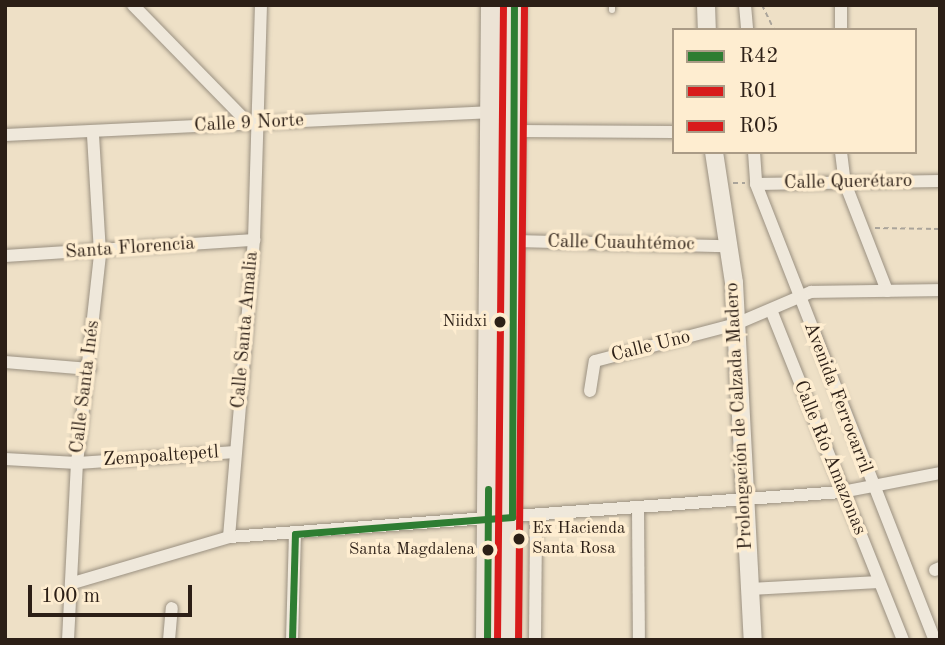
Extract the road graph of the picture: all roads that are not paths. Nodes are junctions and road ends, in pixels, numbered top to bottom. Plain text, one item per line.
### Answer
1 (134, 5) edge
2 (261, 5) edge
3 (492, 5) edge
4 (513, 5) edge
5 (706, 5) edge
6 (745, 5) edge
7 (841, 5) edge
8 (707, 28) edge
9 (747, 28) edge
10 (841, 28) edge
11 (493, 112) junction
12 (253, 123) junction
13 (516, 131) junction
14 (672, 132) edge
15 (93, 134) junction
16 (5, 135) edge
17 (714, 154) edge
18 (754, 154) edge
19 (841, 154) edge
20 (843, 177) junction
21 (940, 181) edge
22 (756, 184) junction
23 (254, 240) junction
24 (515, 241) junction
25 (726, 246) junction
26 (100, 253) junction
27 (5, 256) edge
28 (940, 290) edge
29 (887, 291) junction
30 (799, 297) junction
31 (771, 310) junction
32 (736, 324) junction
33 (5, 362) edge
34 (90, 369) junction
35 (590, 391) dead end
36 (233, 452) junction
37 (5, 458) edge
38 (77, 463) junction
39 (940, 473) edge
40 (871, 487) junction
41 (842, 492) junction
42 (744, 499) junction
43 (638, 507) junction
44 (536, 515) junction
45 (512, 517) junction
46 (488, 518) junction
47 (295, 534) junction
48 (229, 537) junction
49 (879, 582) junction
50 (73, 583) junction
51 (750, 589) junction
52 (173, 608) dead end
53 (68, 640) edge
54 (169, 640) edge
55 (292, 640) edge
56 (487, 640) edge
57 (507, 640) edge
58 (535, 640) edge
59 (639, 640) edge
60 (753, 640) edge
61 (903, 640) edge
62 (935, 640) edge

1 - 12 street
2 - 12 street, Calle Santa Amalia
3 - 11 highway
4 - 13 highway
5 - 8 street
6 - 9 street
7 - 10 street
11 - 12 street, Calle 9 Norte
11 - 46 highway
12 - 15 street, Calle 9 Norte
12 - 23 street, Calle Santa Amalia
13 - 14 street
13 - 24 highway
15 - 16 street, Calle 9 Norte
15 - 26 street, Calle Santa Inés
17 - 25 street, Prolongación de Calzada Madero
18 - 22 street, Avenida Ferrocarril
19 - 20 street
20 - 21 street, Calle Querétaro
20 - 22 street, Calle Querétaro
20 - 29 street
22 - 30 street, Avenida Ferrocarril
23 - 26 street, Santa Florencia
23 - 36 street, Calle Santa Amalia
24 - 25 street, Calle Cuauhtémoc
24 - 45 highway
25 - 32 street, Prolongación de Calzada Madero
26 - 27 street, Santa Florencia
26 - 34 street, Calle Santa Inés
28 - 29 street
29 - 30 street
30 - 31 street
30 - 40 street, Avenida Ferrocarril
31 - 32 street
31 - 41 street, Calle Río Amazonas
32 - 35 street, Calle Uno
32 - 42 street, Prolongación de Calzada Madero
33 - 34 street
34 - 38 street, Calle Santa Inés
36 - 38 street, Zempoaltepetl
36 - 48 street, Calle Santa Amalia
37 - 38 street, Zempoaltepetl
38 - 50 street, Calle Santa Inés
39 - 40 street
40 - 41 street
40 - 62 street, Avenida Ferrocarril
41 - 42 street
41 - 49 street, Calle Río Amazonas
42 - 43 street
42 - 51 street, Prolongación de Calzada Madero
43 - 44 street
43 - 59 street
44 - 45 street
44 - 58 street
45 - 46 street
45 - 57 highway
46 - 47 street
46 - 56 highway
47 - 48 street
47 - 55 street
48 - 50 street
49 - 51 street
49 - 61 street, Calle Río Amazonas
50 - 53 street, Calle Santa Inés
51 - 60 street, Prolongación de Calzada Madero
52 - 54 street

